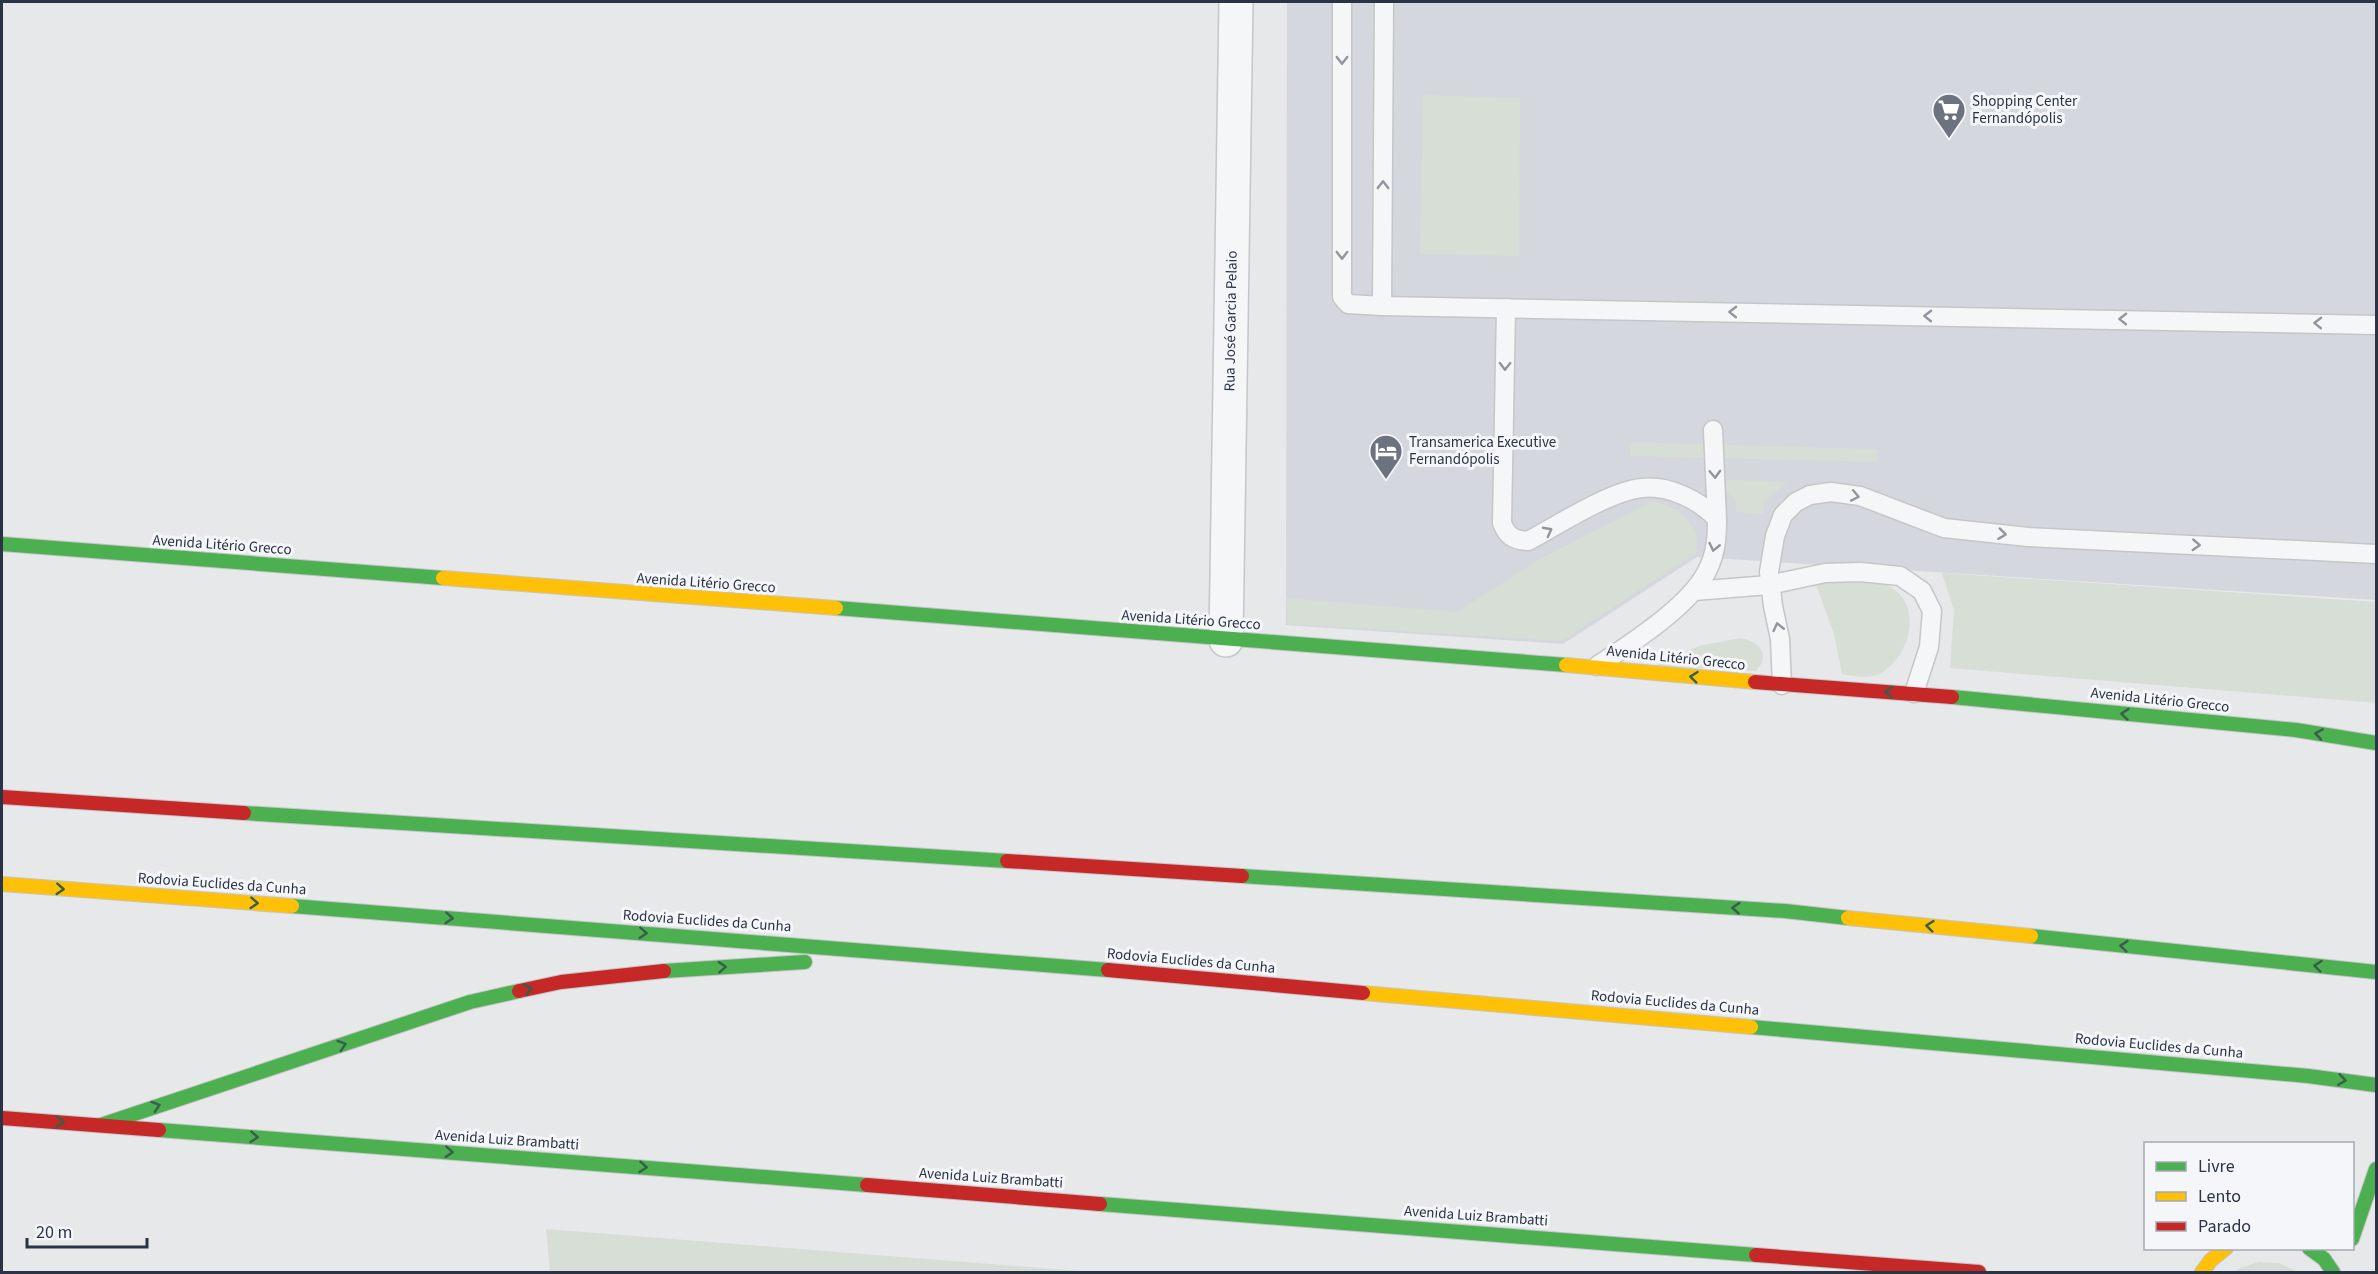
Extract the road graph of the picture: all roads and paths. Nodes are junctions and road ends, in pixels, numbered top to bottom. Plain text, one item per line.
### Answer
1 (1236, 2) edge
2 (1342, 2) edge
3 (1384, 2) edge
4 (1382, 306) junction
5 (1506, 308) junction
6 (2376, 325) edge
7 (1713, 430) dead end
8 (1717, 519) junction
9 (2, 544) edge
10 (2376, 554) edge
11 (1769, 585) junction
12 (1694, 591) junction
13 (1227, 640) junction
14 (1596, 667) junction
15 (1782, 686) junction
16 (1914, 693) junction
17 (2376, 743) edge
18 (2, 786) edge
19 (2, 797) edge
20 (90, 804) junction
21 (2, 884) edge
22 (935, 955) junction
23 (2376, 972) edge
24 (2376, 1085) edge
25 (2, 1118) edge
26 (101, 1125) junction
27 (2376, 1165) edge
28 (2376, 1169) edge
29 (2361, 1174) dead end
30 (2354, 1233) edge
31 (2224, 1250) edge
32 (2312, 1250) edge
33 (2338, 1270) edge
34 (1971, 1272) edge
35 (2202, 1272) edge

1 - 13 street, Rua José Garcia Pelaio
2 -> 4 lane
4 -> 3 lane
4 - 5 lane
6 -> 5 lane
5 -> 8 lane
7 -> 8 lane
8 -> 12 lane
9 - 13 main road, Avenida Litério Grecco
11 -> 10 lane
11 - 12 lane
15 -> 11 lane
11 - 16 lane
12 - 14 lane
13 - 14 main road, Avenida Litério Grecco
15 -> 14 main road, Avenida Litério Grecco
16 -> 15 main road, Avenida Litério Grecco
17 -> 16 main road, Avenida Litério Grecco
18 - 20 main road
19 - 20 main road
23 -> 20 main road
21 -> 22 main road, Rodovia Euclides da Cunha
22 -> 24 main road, Rodovia Euclides da Cunha
26 -> 22 main road
25 -> 26 main road, Avenida Luiz Brambatti
26 -> 34 main road, Avenida Luiz Brambatti
27 - 29 main road
28 - 30 main road
31 - 35 main road
32 - 33 main road

